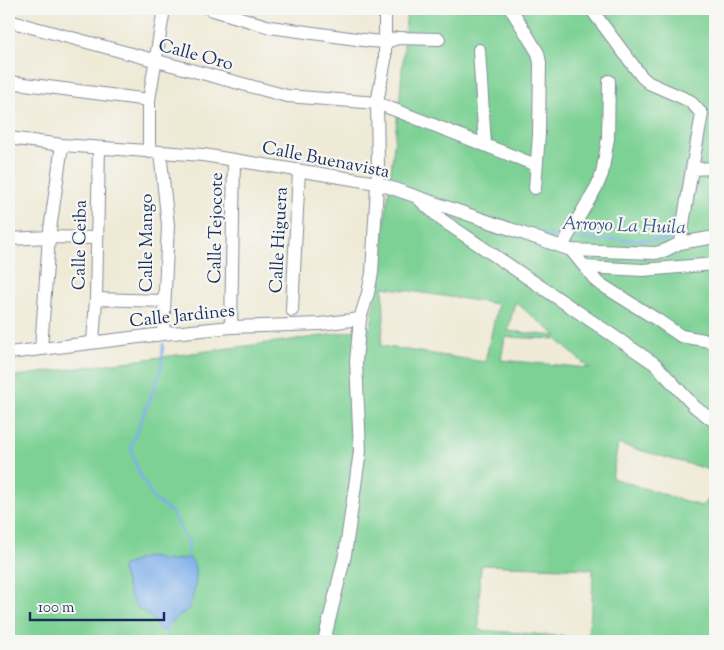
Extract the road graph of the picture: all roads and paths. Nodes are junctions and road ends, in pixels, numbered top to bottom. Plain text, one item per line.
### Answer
1 (164, 9) edge
2 (210, 9) edge
3 (385, 9) edge
4 (511, 9) edge
5 (591, 9) edge
6 (9, 21) edge
7 (438, 39) dead end
8 (386, 42) junction
9 (479, 50) dead end
10 (156, 61) junction
11 (609, 81) dead end
12 (9, 82) edge
13 (149, 100) junction
14 (377, 103) junction
15 (9, 138) edge
16 (485, 145) junction
17 (62, 146) junction
18 (99, 148) junction
19 (155, 152) junction
20 (234, 160) junction
21 (536, 165) junction
22 (715, 168) edge
23 (692, 169) junction
24 (299, 171) junction
25 (377, 183) junction
26 (535, 188) dead end
27 (416, 197) junction
28 (49, 237) junction
29 (715, 237) edge
30 (97, 238) junction
31 (9, 239) edge
32 (680, 243) junction
33 (567, 248) junction
34 (715, 264) edge
35 (585, 267) junction
36 (96, 299) junction
37 (164, 301) junction
38 (292, 310) dead end
39 (360, 319) junction
40 (231, 327) junction
41 (163, 334) junction
42 (93, 342) junction
43 (715, 342) edge
44 (41, 349) junction
45 (9, 353) edge
46 (715, 422) edge
47 (324, 641) edge

1 - 10 street, Calle Mango
2 - 8 street
3 - 8 street
4 - 21 street
5 - 23 street
6 - 10 street, Calle Oro
7 - 8 street
8 - 14 street
9 - 16 street
10 - 13 street, Calle Mango
10 - 14 street, Calle Oro
11 - 33 street
12 - 13 street
13 - 19 street, Calle Mango
14 - 16 street, Calle Oro
14 - 25 street
15 - 17 street, Calle Buenavista
16 - 21 street, Calle Oro
17 - 18 street, Calle Buenavista
17 - 28 street
18 - 19 street, Calle Buenavista
18 - 30 street, Calle Ceiba
19 - 20 street, Calle Buenavista
19 - 37 street, Calle Mango
20 - 24 street, Calle Buenavista
20 - 40 street, Calle Tejocote
21 - 26 street
22 - 23 street
23 - 32 street
24 - 25 street, Calle Buenavista
24 - 38 street, Calle Higuera
25 - 27 street, Calle Buenavista
25 - 39 street
27 - 33 street, Calle Buenavista
27 - 46 street
28 - 30 street
28 - 31 street
28 - 44 street
29 - 32 street, Calle Buenavista
30 - 36 street, Calle Ceiba
32 - 33 street, Calle Buenavista
33 - 35 street
34 - 35 street
35 - 43 street
36 - 37 street
36 - 42 street, Calle Ceiba
37 - 41 street, Calle Mango
39 - 40 street, Calle Jardines
39 - 47 street
40 - 41 street, Calle Jardines
41 - 42 street, Calle Jardines
42 - 44 street, Calle Jardines
44 - 45 street, Calle Jardines

